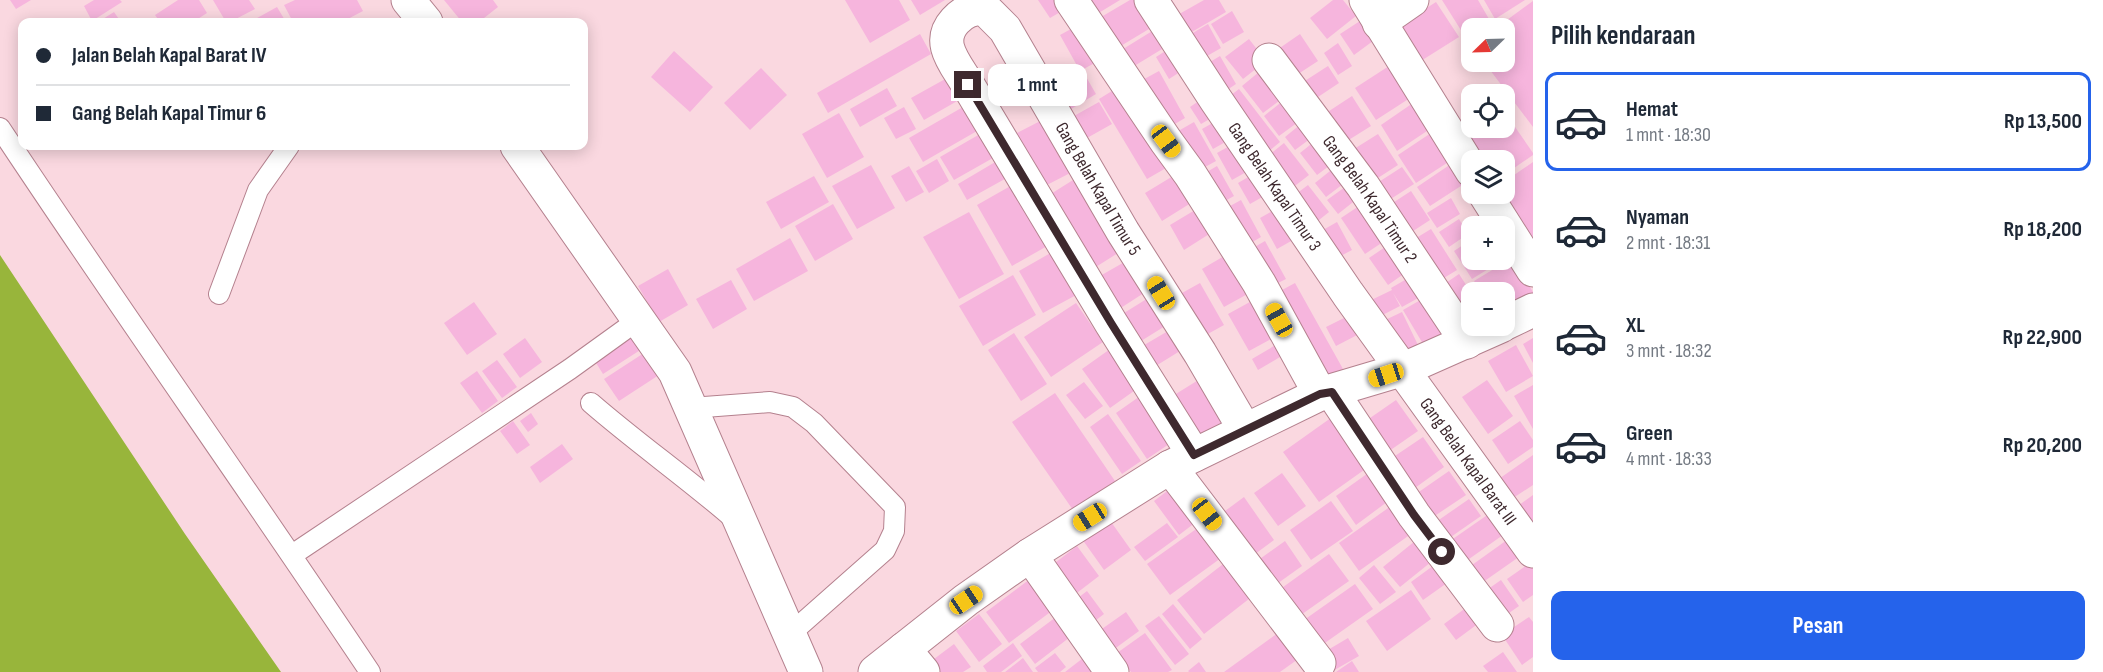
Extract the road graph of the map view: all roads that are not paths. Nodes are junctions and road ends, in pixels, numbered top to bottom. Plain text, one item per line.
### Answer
1 (1071, 0) edge
2 (1151, 0) edge
3 (1412, 0) edge
4 (1372, 11) edge
5 (1269, 60) dead end
6 (0, 128) edge
7 (286, 150) edge
8 (520, 150) edge
9 (1461, 153) edge
10 (1491, 204) edge
11 (1533, 270) edge
12 (219, 294) dead end
13 (1533, 310) edge
14 (1515, 319) edge
15 (638, 320) junction
16 (1480, 336) edge
17 (1467, 342) junction
18 (1404, 369) junction
19 (1326, 393) junction
20 (591, 403) dead end
21 (691, 408) junction
22 (1245, 430) junction
23 (1182, 461) junction
24 (742, 526) junction
25 (1533, 551) edge
26 (292, 555) junction
27 (1030, 555) junction
28 (1497, 625) dead end
29 (790, 634) junction
30 (913, 661) edge
31 (1319, 663) dead end
32 (370, 672) edge
33 (806, 672) edge
34 (875, 672) edge
35 (1112, 672) edge

1 - 19 street
2 - 18 street, Gang Belah Kapal Timur 3
3 - 4 street
4 - 9 street
5 - 17 street, Gang Belah Kapal Timur 2
6 - 26 lane
7 - 12 lane
8 - 15 street
10 - 11 street
13 - 14 street
15 - 21 street
15 - 26 lane
16 - 17 street
17 - 18 street
18 - 19 street
18 - 25 street, Gang Belah Kapal Barat III
19 - 22 street
19 - 28 street
20 - 24 lane
21 - 24 street
21 - 29 lane
22 - 23 street
22 - 23 street, Gang Belah Kapal Timur 5
23 - 27 street
23 - 31 street
24 - 29 street
26 - 32 lane
27 - 30 street
27 - 35 street
29 - 33 street
30 - 34 street

